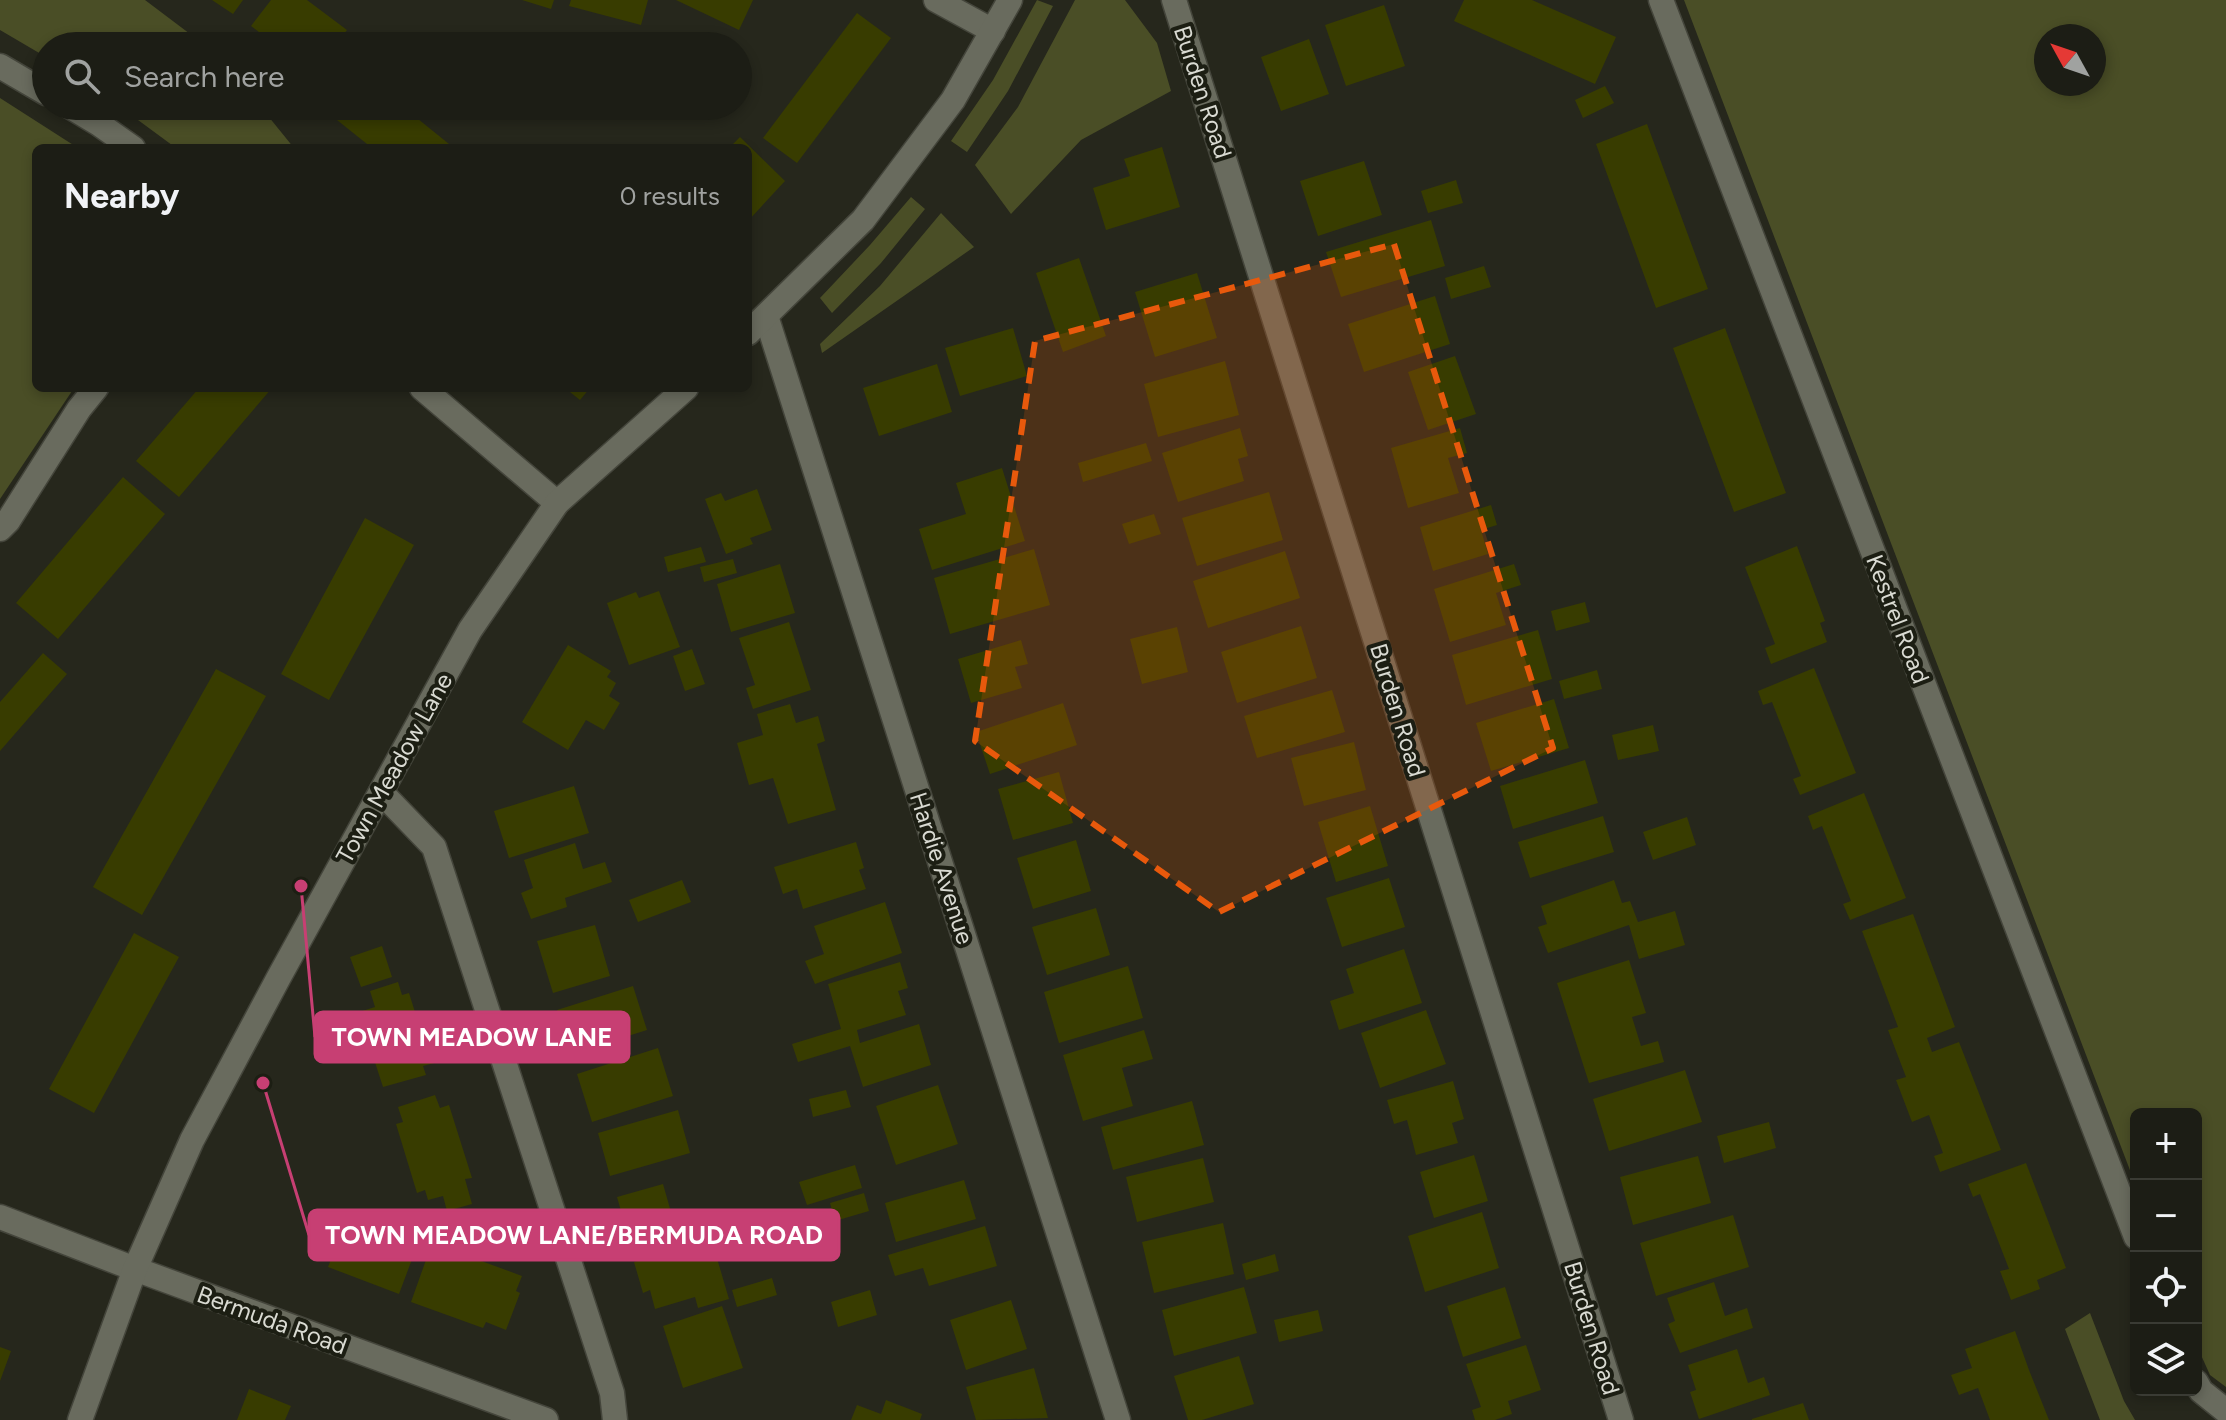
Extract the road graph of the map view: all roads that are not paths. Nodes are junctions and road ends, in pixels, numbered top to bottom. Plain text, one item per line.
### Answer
1 (936, 0) edge
2 (1010, 0) edge
3 (1174, 0) edge
4 (1661, 0) edge
5 (993, 31) junction
6 (0, 66) edge
7 (32, 85) edge
8 (92, 120) edge
9 (127, 144) edge
10 (766, 316) junction
11 (752, 329) edge
12 (93, 392) edge
13 (427, 392) edge
14 (682, 392) edge
15 (557, 503) junction
16 (0, 529) edge
17 (381, 792) junction
18 (0, 1217) edge
19 (2130, 1221) edge
20 (135, 1269) junction
21 (2202, 1392) edge
22 (2226, 1411) edge
23 (80, 1420) edge
24 (546, 1420) edge
25 (615, 1420) edge
26 (1118, 1420) edge
27 (1621, 1420) edge

1 - 5 street
2 - 5 street
3 - 27 street, Burden Road
4 - 19 street, Kestrel Road
5 - 10 street
6 - 7 street
8 - 9 street
10 - 11 street
10 - 26 street, Hardie Avenue
12 - 16 street
13 - 15 street
14 - 15 street, Town Meadow Lane
15 - 17 street, Town Meadow Lane
17 - 20 street, Town Meadow Lane
17 - 25 street
18 - 20 street, Bermuda Road
20 - 23 street, Town Meadow Lane
20 - 24 street, Bermuda Road
21 - 22 street

